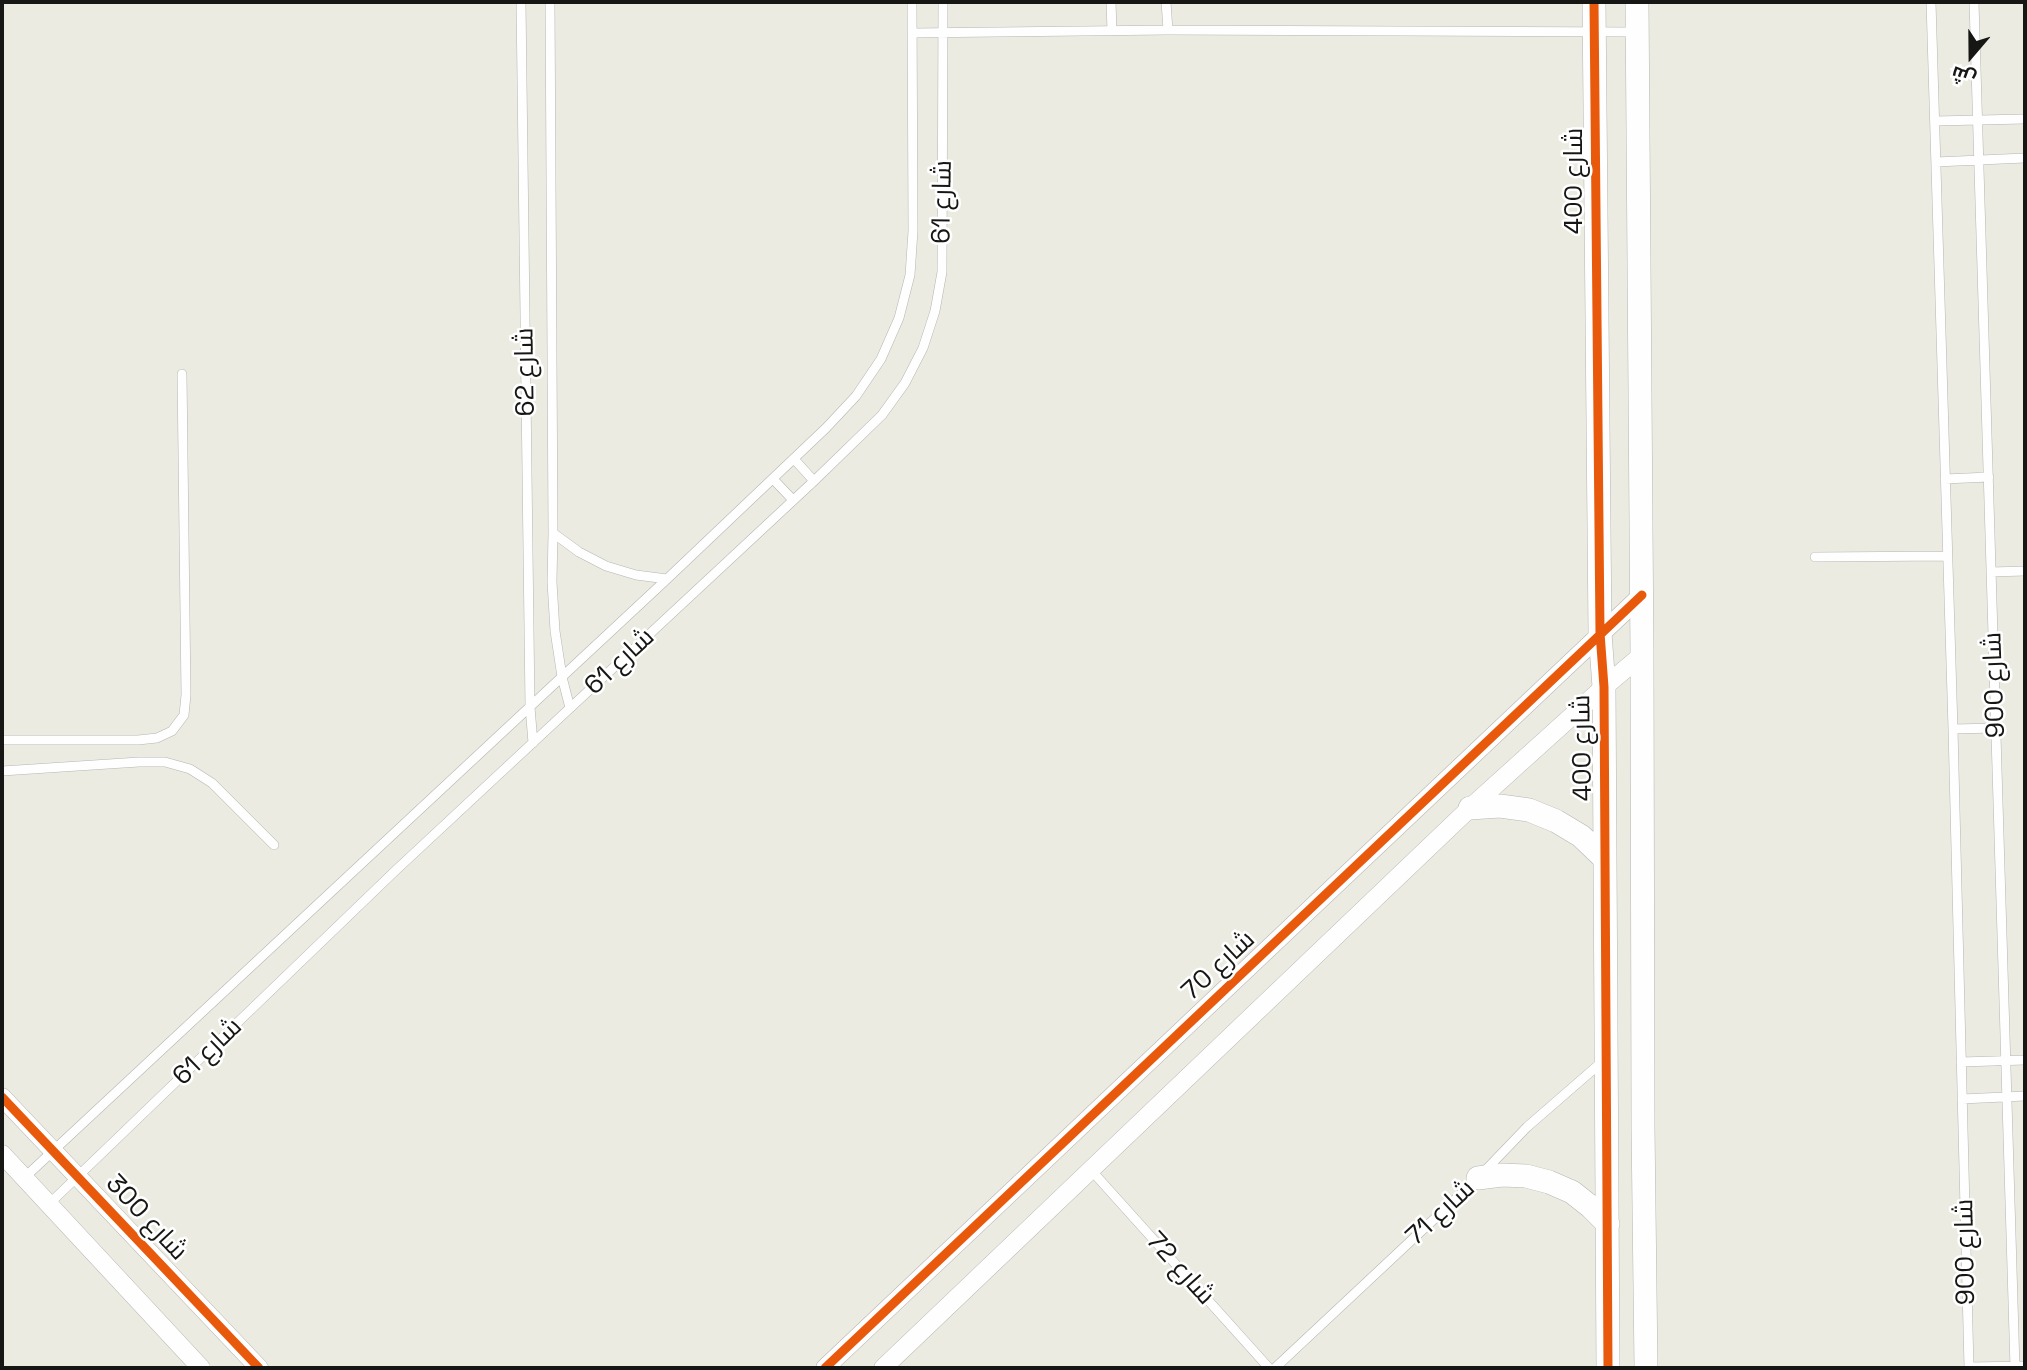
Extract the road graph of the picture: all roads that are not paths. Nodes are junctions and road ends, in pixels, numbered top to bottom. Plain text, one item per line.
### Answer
1 (521, 2) edge
2 (550, 2) edge
3 (912, 2) edge
4 (943, 2) edge
5 (1111, 2) edge
6 (1167, 2) edge
7 (1594, 2) edge
8 (1637, 2) edge
9 (1931, 2) edge
10 (1974, 2) edge
11 (1168, 30) junction
12 (1112, 31) junction
13 (1595, 32) junction
14 (1637, 32) junction
15 (913, 33) junction
16 (944, 33) junction
17 (2025, 119) edge
18 (1978, 120) junction
19 (1935, 121) junction
20 (2025, 158) edge
21 (1979, 160) junction
22 (1936, 162) junction
23 (182, 374) dead end
24 (794, 459) junction
25 (1989, 477) junction
26 (773, 479) junction
27 (1945, 479) junction
28 (814, 481) junction
29 (793, 500) junction
30 (554, 533) junction
31 (1947, 556) junction
32 (1815, 557) dead end
33 (1991, 572) junction
34 (2025, 572) edge
35 (667, 579) junction
36 (1642, 594) junction
37 (1600, 633) junction
38 (1642, 655) junction
39 (562, 677) junction
40 (1604, 688) junction
41 (530, 707) junction
42 (570, 708) junction
43 (1996, 728) junction
44 (1953, 729) junction
45 (2, 740) edge
46 (533, 743) junction
47 (2, 771) edge
48 (1470, 808) junction
49 (274, 845) dead end
50 (1605, 859) junction
51 (1607, 1058) junction
52 (2006, 1060) junction
53 (2025, 1060) edge
54 (1961, 1062) junction
55 (2025, 1096) edge
56 (2, 1097) edge
57 (2007, 1097) junction
58 (1962, 1100) junction
59 (54, 1150) junction
60 (2, 1154) edge
61 (1091, 1170) junction
62 (78, 1177) junction
63 (24, 1178) junction
64 (1478, 1178) junction
65 (48, 1205) junction
66 (1608, 1224) junction
67 (2018, 1367) edge
68 (201, 1368) edge
69 (259, 1368) edge
70 (825, 1368) edge
71 (883, 1368) edge
72 (1269, 1368) edge
73 (1275, 1368) edge
74 (1608, 1368) edge
75 (1647, 1368) edge
76 (1969, 1368) edge

1 - 41 lane, شارع 62
2 - 30 lane, شارع 62
3 - 15 lane, شارع 61
4 - 16 lane, شارع 61
5 - 12 lane
6 - 11 lane
7 - 13 street, شارع 400
8 - 14 street
9 - 19 lane, شارع 900
10 - 18 lane, شارع 900
11 - 12 lane
11 - 13 lane
12 - 16 lane
13 - 14 lane
13 - 37 street, شارع 400
14 - 36 street
15 - 16 lane
15 - 24 lane, شارع 61
16 - 28 lane, شارع 61
17 - 18 lane
18 - 19 lane
18 - 21 lane, شارع 900
19 - 22 lane, شارع 900
20 - 21 lane
21 - 22 lane
21 - 25 lane, شارع 900
22 - 27 lane, شارع 900
23 - 45 lane
24 - 26 lane, شارع 61
24 - 28 lane
25 - 27 lane
25 - 33 lane, شارع 900
26 - 29 lane
26 - 35 lane, شارع 61
27 - 31 lane, شارع 900
28 - 29 lane, شارع 61
29 - 42 lane, شارع 61
30 - 35 lane
30 - 39 lane, شارع 62
31 - 32 lane
31 - 44 lane, شارع 900
33 - 34 lane
33 - 43 lane, شارع 900
35 - 39 lane, شارع 61
36 - 37 street, شارع 70
36 - 38 street
37 - 40 street, شارع 400
37 - 70 street, شارع 70
38 - 40 street
38 - 75 street
39 - 41 lane, شارع 61
39 - 42 lane, شارع 62
40 - 48 street
40 - 50 street, شارع 400
41 - 46 lane, شارع 62
41 - 59 lane, شارع 61
42 - 46 lane, شارع 61
43 - 44 lane
43 - 52 lane, شارع 900
44 - 54 lane, شارع 900
46 - 62 lane, شارع 61
47 - 49 lane
48 - 50 street
48 - 61 street
50 - 51 street, شارع 400
51 - 64 lane, شارع 71
51 - 66 street, شارع 400
52 - 53 lane
52 - 54 lane
52 - 57 lane, شارع 900
54 - 58 lane, شارع 900
55 - 57 lane
56 - 59 street, شارع 300
57 - 58 lane
57 - 67 lane, شارع 900
58 - 76 lane, شارع 900
59 - 62 street, شارع 300
59 - 63 lane, شارع 61
60 - 63 street
61 - 71 street
61 - 72 lane, شارع 72
62 - 65 lane, شارع 61
62 - 69 street, شارع 300
63 - 65 street
64 - 66 street
64 - 73 lane, شارع 71
65 - 68 street
66 - 74 street, شارع 400
67 - 76 lane

